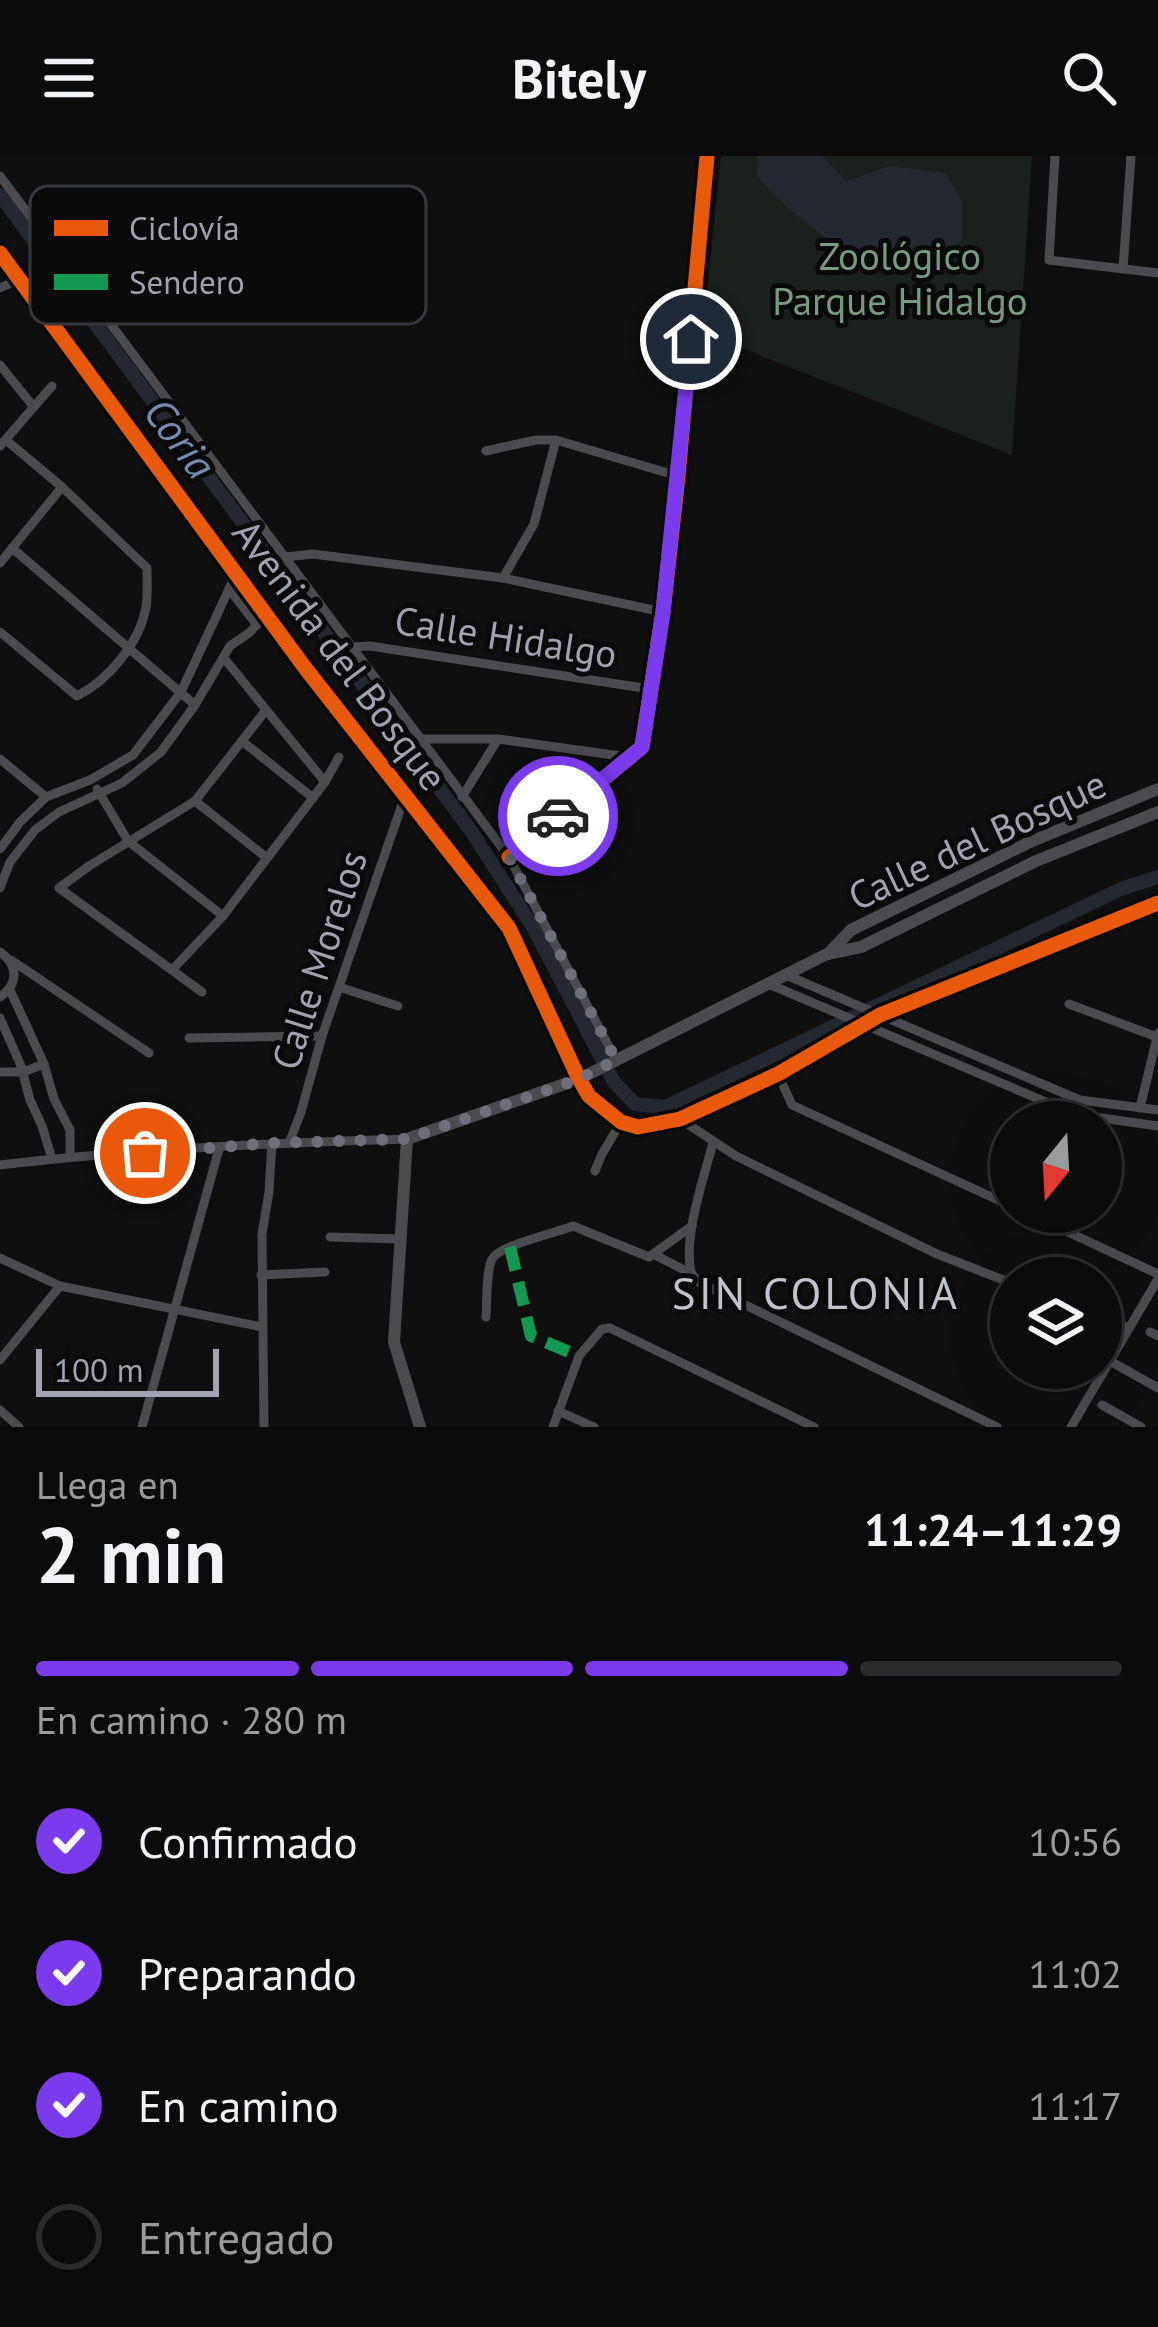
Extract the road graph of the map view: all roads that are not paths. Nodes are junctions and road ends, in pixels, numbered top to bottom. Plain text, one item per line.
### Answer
1 (707, 156) edge
2 (1055, 156) edge
3 (1131, 156) edge
4 (0, 176) edge
5 (30, 216) edge
6 (0, 253) edge
7 (1123, 269) junction
8 (1158, 273) edge
9 (20, 279) junction
10 (0, 288) edge
11 (30, 293) edge
12 (53, 324) edge
13 (111, 324) edge
14 (0, 365) edge
15 (52, 386) dead end
16 (33, 406) junction
17 (0, 420) edge
18 (6, 439) edge
19 (556, 440) junction
20 (486, 451) dead end
21 (678, 476) junction
22 (62, 487) junction
23 (12, 548) junction
24 (285, 557) junction
25 (0, 563) edge
26 (236, 574) junction
27 (503, 578) junction
28 (229, 589) junction
29 (663, 612) junction
30 (266, 615) junction
31 (256, 625) junction
32 (0, 632) edge
33 (352, 647) junction
34 (129, 649) junction
35 (224, 658) junction
36 (650, 689) junction
37 (181, 692) junction
38 (195, 704) junction
39 (266, 710) junction
40 (422, 739) junction
41 (498, 739) junction
42 (242, 740) junction
43 (339, 757) dead end
44 (628, 757) junction
45 (0, 759) edge
46 (90, 780) junction
47 (325, 782) junction
48 (1158, 789) edge
49 (100, 794) junction
50 (406, 796) junction
51 (46, 797) junction
52 (462, 797) junction
53 (313, 798) junction
54 (196, 801) junction
55 (1158, 812) edge
56 (128, 842) junction
57 (0, 849) edge
58 (509, 857) junction
59 (267, 858) junction
60 (1, 880) edge
61 (1158, 903) edge
62 (223, 916) junction
63 (0, 951) edge
64 (827, 955) junction
65 (10, 960) junction
66 (172, 970) junction
67 (786, 974) junction
68 (771, 985) junction
69 (339, 987) junction
70 (202, 992) dead end
71 (5, 993) edge
72 (1069, 1004) dead end
73 (398, 1006) dead end
74 (875, 1012) junction
75 (0, 1018) edge
76 (855, 1022) junction
77 (1158, 1035) edge
78 (322, 1036) junction
79 (189, 1038) dead end
80 (149, 1053) dead end
81 (44, 1064) junction
82 (606, 1065) junction
83 (0, 1072) edge
84 (23, 1072) junction
85 (778, 1074) junction
86 (579, 1079) junction
87 (1140, 1108) junction
88 (1158, 1110) edge
89 (680, 1119) junction
90 (622, 1122) junction
91 (1158, 1126) edge
92 (407, 1139) junction
93 (713, 1142) junction
94 (272, 1143) junction
95 (289, 1143) junction
96 (218, 1149) junction
97 (70, 1157) junction
98 (52, 1159) junction
99 (0, 1165) edge
100 (595, 1171) dead end
101 (990, 1196) edge
102 (692, 1226) junction
103 (1068, 1233) edge
104 (330, 1237) dead end
105 (400, 1239) junction
106 (655, 1255) junction
107 (0, 1258) edge
108 (325, 1272) dead end
109 (692, 1274) junction
110 (261, 1275) junction
111 (990, 1275) edge
112 (1158, 1276) edge
113 (60, 1286) junction
114 (175, 1310) junction
115 (486, 1317) dead end
116 (1122, 1325) edge
117 (262, 1327) junction
118 (1129, 1328) junction
119 (1122, 1340) edge
120 (0, 1360) edge
121 (1122, 1367) edge
122 (1158, 1388) edge
123 (1093, 1389) edge
124 (1102, 1405) dead end
125 (0, 1410) edge
126 (558, 1411) junction
127 (19, 1427) edge
128 (142, 1427) edge
129 (264, 1427) edge
130 (420, 1427) edge
131 (553, 1427) edge
132 (594, 1427) edge
133 (814, 1427) edge
134 (997, 1427) edge
135 (1071, 1427) edge
136 (1141, 1427) edge

1 - 21 street
2 - 7 street
3 - 7 street
4 - 5 street
6 - 9 street, Avenida del Bosque
7 - 8 street
9 - 10 street
9 - 11 street, Avenida del Bosque
12 - 26 street, Avenida del Bosque
13 - 24 street
14 - 16 street
15 - 16 street
16 - 18 street
17 - 18 street
18 - 22 street
19 - 20 street
19 - 21 street
19 - 27 street
21 - 29 street
22 - 23 street
22 - 34 street
23 - 25 street
23 - 34 street
24 - 27 street
24 - 33 street
26 - 28 street
26 - 30 street, Avenida del Bosque
27 - 29 street
28 - 31 street
28 - 37 street
29 - 36 street
30 - 31 street
30 - 50 street, Avenida del Bosque
31 - 35 street
32 - 34 street
33 - 36 street, Calle Hidalgo
33 - 40 street
34 - 37 street
35 - 38 street
35 - 39 street
36 - 44 street
37 - 38 street
37 - 46 street
38 - 49 street
39 - 42 street
39 - 47 street
40 - 41 street
40 - 52 street
41 - 44 street
41 - 52 street
42 - 53 street
42 - 54 street
43 - 47 street
44 - 58 street
45 - 51 street
46 - 49 street
46 - 51 street
47 - 53 street
48 - 64 street, Calle del Bosque
49 - 56 street
49 - 60 street
50 - 69 street, Calle Morelos
50 - 86 street, Avenida del Bosque
51 - 57 street
52 - 58 street
53 - 59 street
54 - 56 street
54 - 59 street
55 - 64 street, Calle del Bosque
56 - 62 street
56 - 66 street
58 - 82 street
59 - 62 street
61 - 74 street
62 - 66 street
63 - 65 street
64 - 67 street, Calle del Bosque
65 - 71 street
65 - 80 street
66 - 70 street
67 - 68 street, Calle del Bosque
67 - 74 street
68 - 76 street
68 - 82 street, Calle del Bosque
69 - 73 street
69 - 78 street, Calle Morelos
71 - 81 street
72 - 77 street
74 - 76 street
74 - 87 street
75 - 84 street
76 - 85 street
76 - 91 street
77 - 87 street
78 - 79 street
78 - 95 street, Calle Morelos
81 - 84 street
81 - 97 street
82 - 86 street, Calle del Bosque
83 - 84 street
84 - 98 street
85 - 89 street
85 - 101 street
86 - 90 street, Avenida del Bosque
86 - 92 street, Calle del Bosque
87 - 88 street
89 - 90 street, Avenida del Bosque
89 - 93 street
90 - 100 street
92 - 95 street
92 - 105 street
93 - 102 street
93 - 111 street
94 - 95 street
94 - 96 street
94 - 110 street
96 - 97 street
96 - 114 street
97 - 98 street
98 - 99 street
102 - 106 street
102 - 109 street
103 - 112 street
104 - 105 street
105 - 130 street
106 - 109 street
106 - 115 street
107 - 113 street
108 - 110 street
109 - 134 street
110 - 117 street
112 - 118 street
113 - 114 street
113 - 120 street
114 - 117 street
114 - 128 street
116 - 118 street
117 - 129 street
118 - 119 street
121 - 122 street
123 - 135 street
124 - 136 street
125 - 127 street
126 - 131 street
126 - 132 street
126 - 133 street

